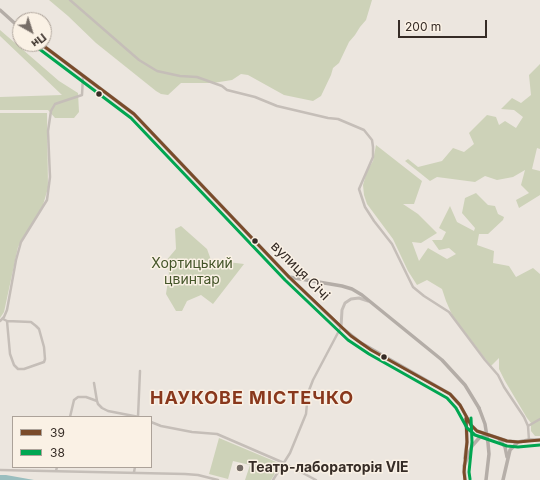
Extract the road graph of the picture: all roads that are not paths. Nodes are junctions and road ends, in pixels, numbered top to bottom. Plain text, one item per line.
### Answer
1 (70, 0) edge
2 (0, 10) edge
3 (12, 21) edge
4 (51, 52) edge
5 (83, 76) junction
6 (289, 277) junction
7 (374, 303) junction
8 (1, 320) edge
9 (7, 321) junction
10 (341, 327) junction
11 (140, 371) dead end
12 (94, 383) dead end
13 (97, 401) junction
14 (70, 416) edge
15 (133, 416) edge
16 (138, 416) edge
17 (466, 417) junction
18 (540, 419) edge
19 (152, 422) edge
20 (528, 426) junction
21 (490, 435) junction
22 (498, 439) junction
23 (529, 440) junction
24 (540, 440) edge
25 (518, 442) junction
26 (507, 462) junction
27 (284, 463) junction
28 (464, 466) junction
29 (57, 468) edge
30 (135, 468) edge
31 (0, 470) edge
32 (56, 471) junction
33 (134, 472) junction
34 (504, 479) edge
35 (218, 480) edge
36 (273, 480) edge
37 (316, 480) edge
38 (466, 480) edge
39 (486, 480) edge

1 - 20 street
2 - 3 main road
4 - 5 main road, вулиця Січі
5 - 6 main road, вулиця Січі
5 - 8 street
6 - 7 main road
6 - 10 main road, вулиця Січі
7 - 10 street
7 - 39 main road, bridge
8 - 9 street
9 - 9 street
10 - 17 main road, вулиця Січі
10 - 27 street
11 - 16 street
12 - 13 street
13 - 14 street
13 - 15 street
17 - 21 main road, вулиця Січі
17 - 28 main road
18 - 20 street
19 - 27 street
20 - 23 street
21 - 22 main road, вулиця Січі
21 - 28 main road
22 - 25 main road, вулиця Січі
22 - 26 main road
23 - 24 main road, вулиця Січі
23 - 25 main road, вулиця Січі
25 - 26 main road
26 - 34 main road
27 - 36 street
27 - 37 street
28 - 38 main road
29 - 32 street
30 - 33 street
31 - 32 street
32 - 33 street
33 - 35 street

